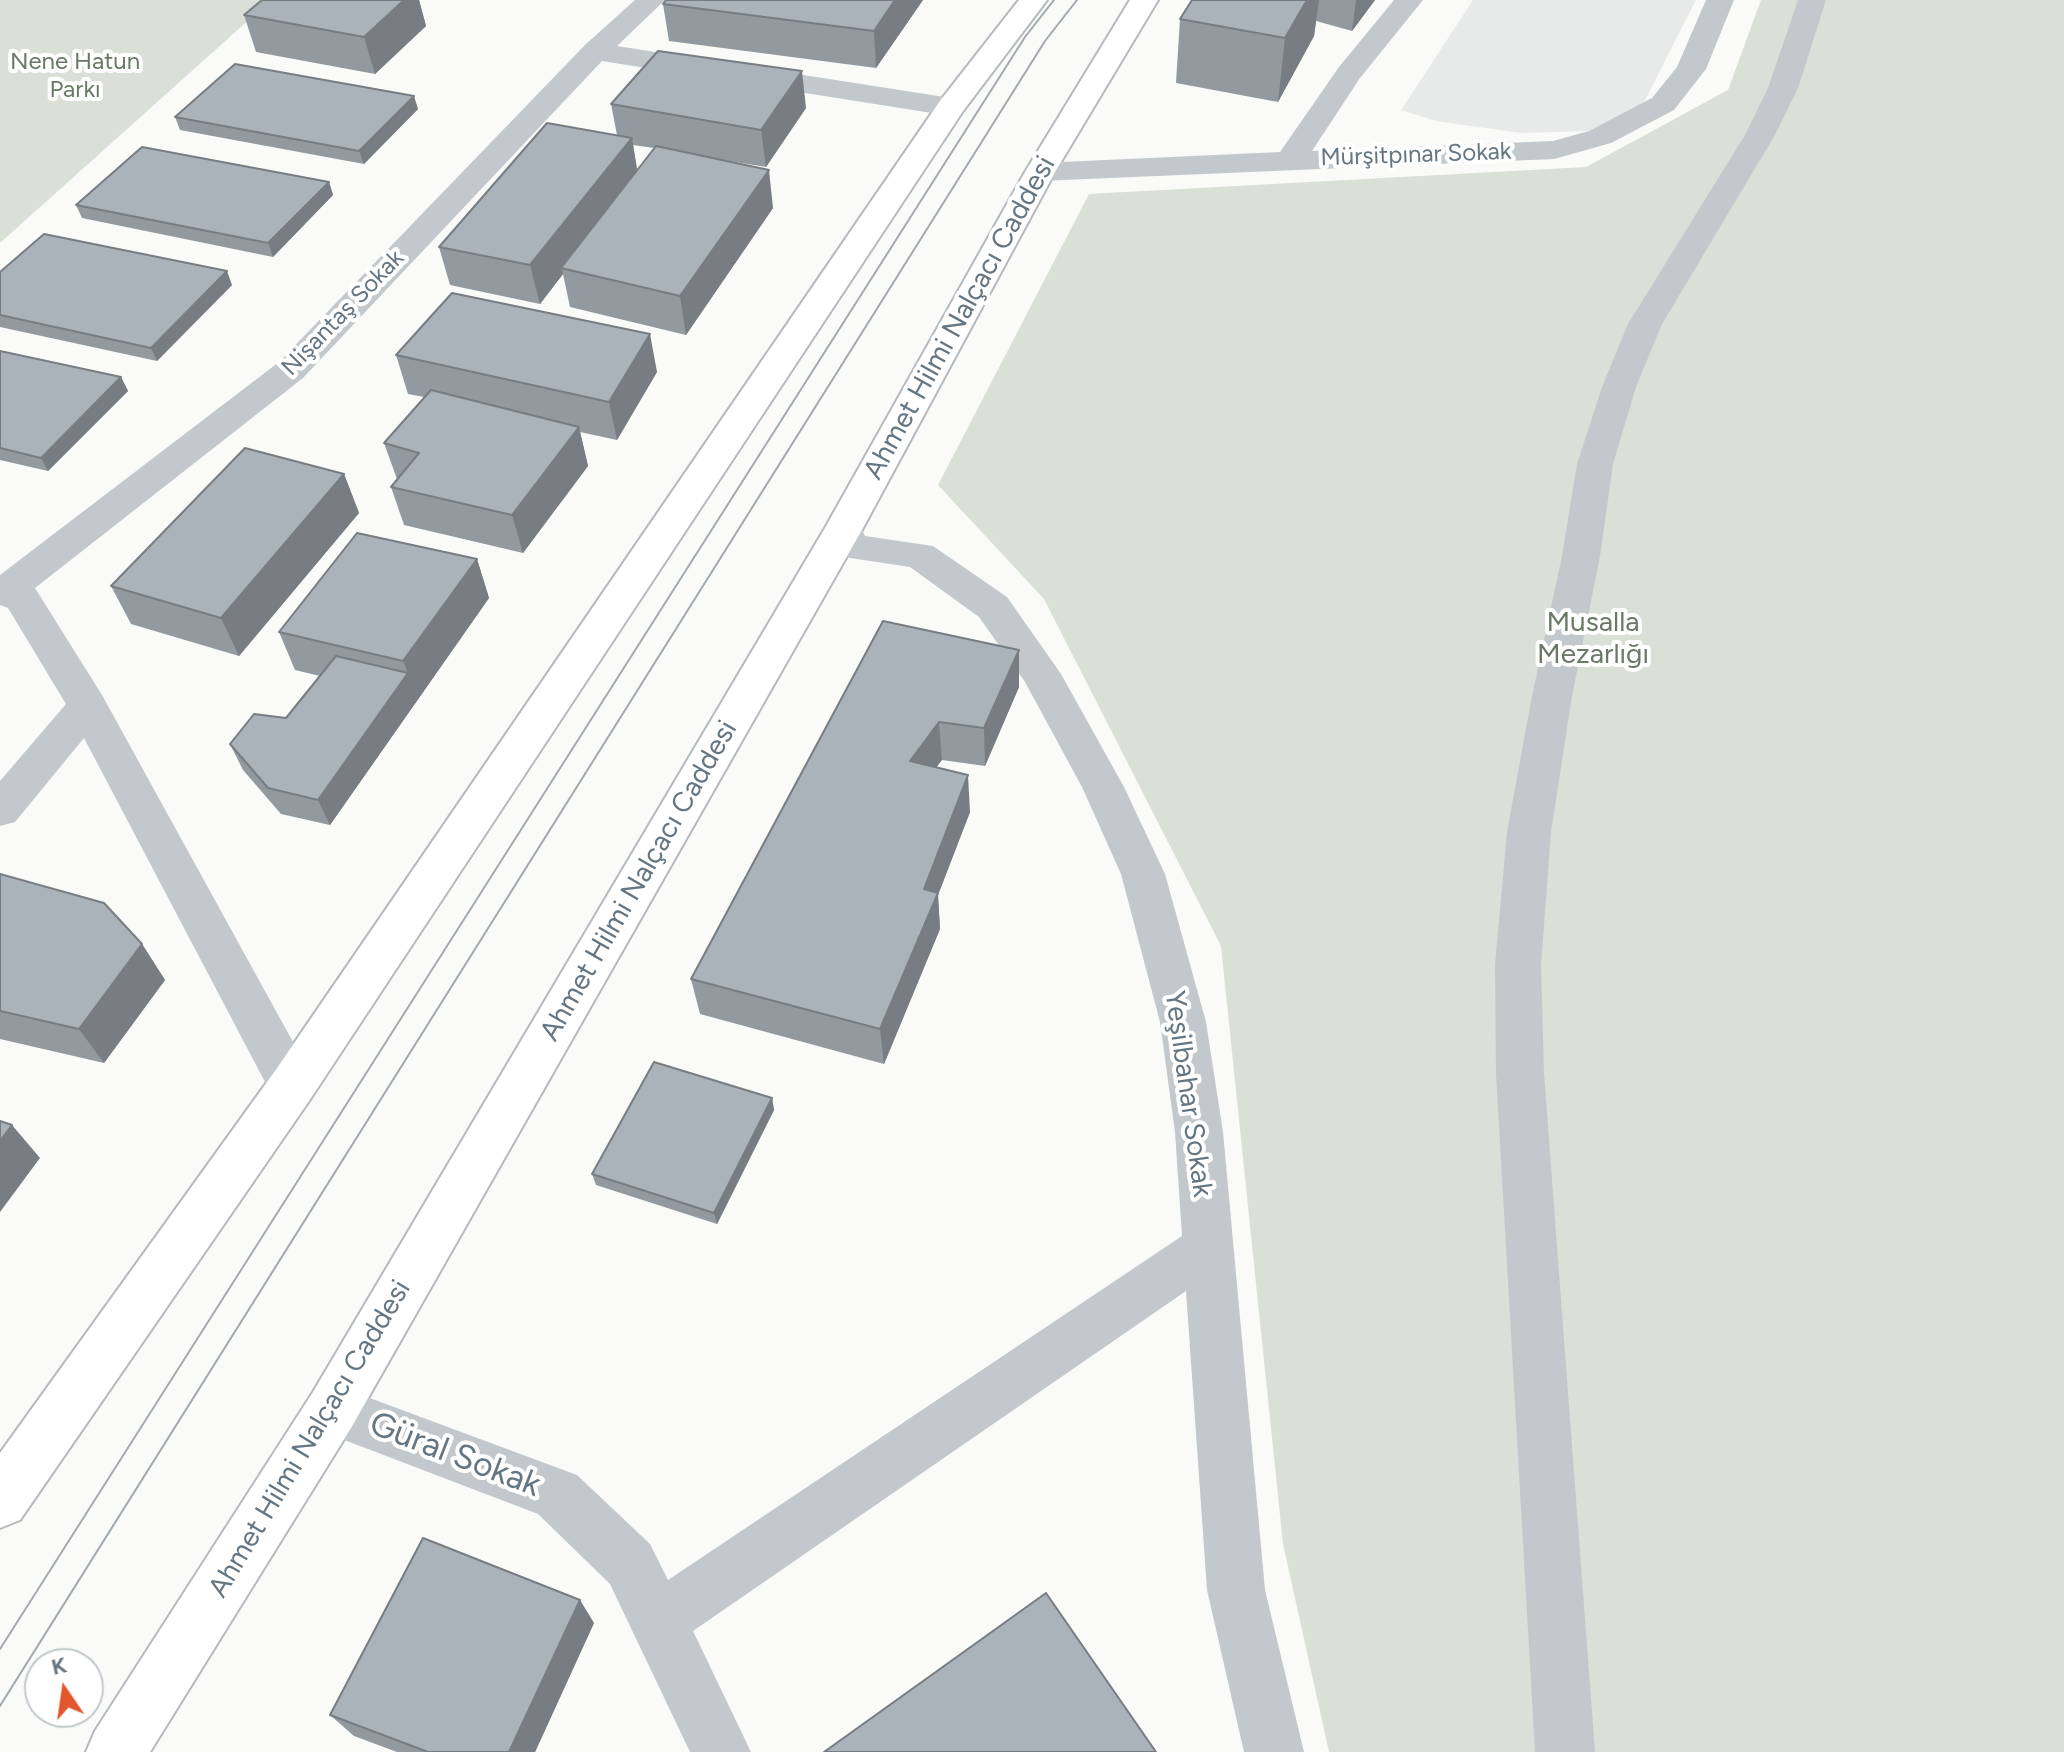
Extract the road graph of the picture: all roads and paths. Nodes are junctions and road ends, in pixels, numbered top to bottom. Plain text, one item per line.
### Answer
1 (651, 0) edge
2 (1033, 0) edge
3 (1144, 0) edge
4 (1409, 0) edge
5 (1720, 0) edge
6 (1812, 0) edge
7 (595, 51) junction
8 (951, 107) junction
9 (1290, 161) junction
10 (1040, 172) junction
11 (844, 528) junction
12 (2, 590) edge
13 (88, 706) junction
14 (0, 810) edge
15 (292, 1086) junction
16 (1208, 1247) junction
17 (332, 1410) junction
18 (0, 1500) edge
19 (658, 1621) junction
20 (116, 1752) edge
21 (721, 1752) edge
22 (1274, 1752) edge
23 (1565, 1752) edge

1 - 7 street, Nişantaş Sokak
2 - 8 main road
3 - 10 main road, Ahmet Hilmi Nalçacı Caddesi
4 - 9 street
5 - 9 street, Mürşitpınar Sokak
6 - 23 street
7 - 8 street
7 - 12 street, Nişantaş Sokak
8 - 15 main road
9 - 10 street, Mürşitpınar Sokak
10 - 11 main road, Ahmet Hilmi Nalçacı Caddesi
11 - 16 street, Yeşilbahar Sokak
11 - 17 main road, Ahmet Hilmi Nalçacı Caddesi
12 - 13 street
13 - 14 street
13 - 15 street
15 - 18 main road
16 - 19 street
16 - 22 street, Yeşilbahar Sokak
17 - 19 street, Güral Sokak
17 - 20 main road, Ahmet Hilmi Nalçacı Caddesi
19 - 21 street, Güral Sokak

